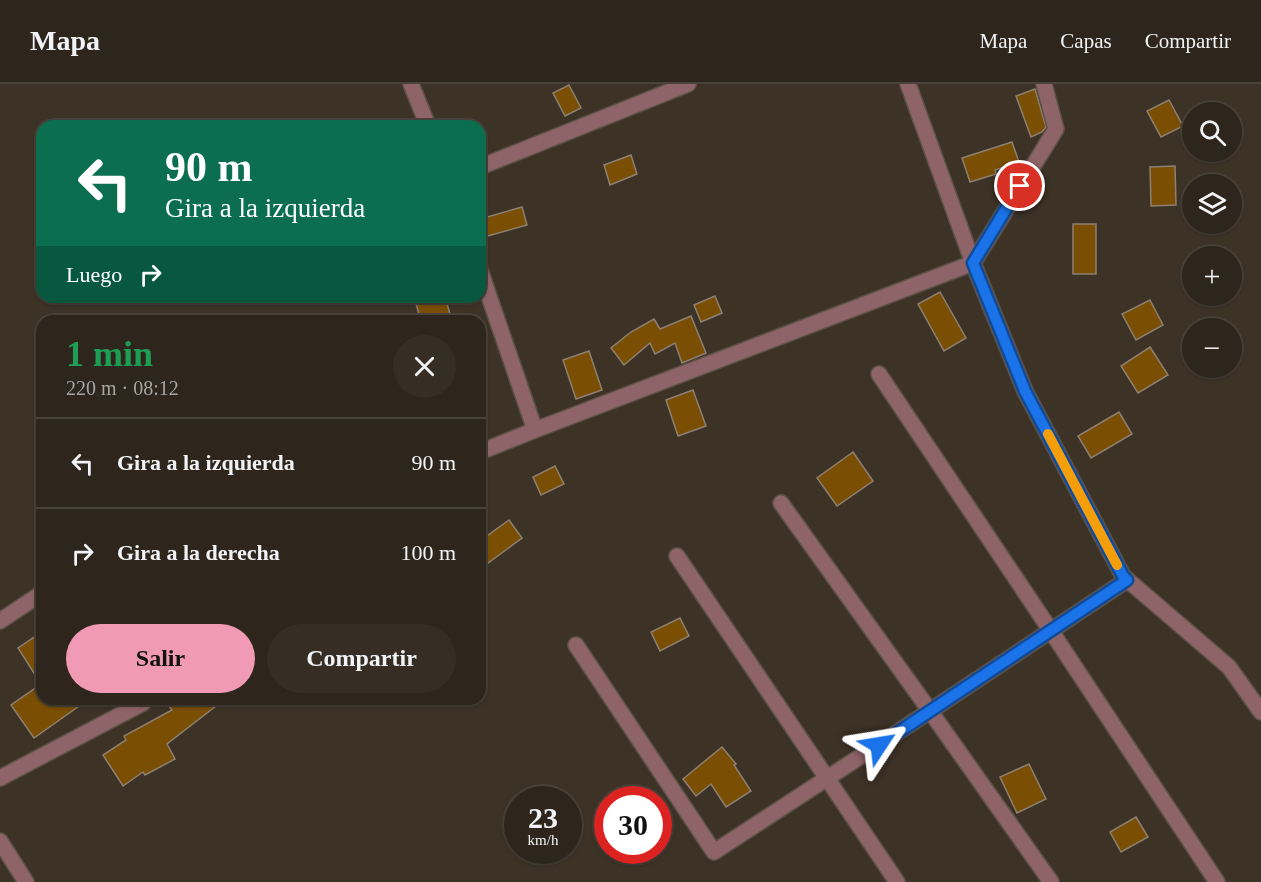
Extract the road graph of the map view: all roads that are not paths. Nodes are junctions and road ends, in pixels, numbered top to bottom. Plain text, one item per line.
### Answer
1 (411, 84) edge
2 (688, 84) edge
3 (908, 84) edge
4 (1044, 84) edge
5 (426, 120) edge
6 (486, 165) edge
7 (973, 263) junction
8 (486, 287) edge
9 (879, 374) dead end
10 (535, 429) junction
11 (486, 449) edge
12 (782, 503) dead end
13 (676, 556) dead end
14 (1127, 580) junction
15 (36, 597) edge
16 (0, 621) edge
17 (1051, 631) junction
18 (576, 645) dead end
19 (138, 705) edge
20 (930, 711) junction
21 (1261, 712) edge
22 (0, 778) edge
23 (827, 779) junction
24 (0, 841) edge
25 (26, 882) edge
26 (897, 882) edge
27 (1051, 882) edge
28 (1217, 882) edge

1 - 5 street
2 - 6 street
3 - 7 street
4 - 7 street
7 - 10 street
7 - 14 street
8 - 10 street
9 - 17 street
10 - 11 street
12 - 20 street
13 - 23 street
14 - 17 street
14 - 21 street
15 - 16 street
17 - 20 street
17 - 28 street
18 - 23 street
19 - 22 street
20 - 23 street
20 - 27 street
23 - 26 street
24 - 25 street

